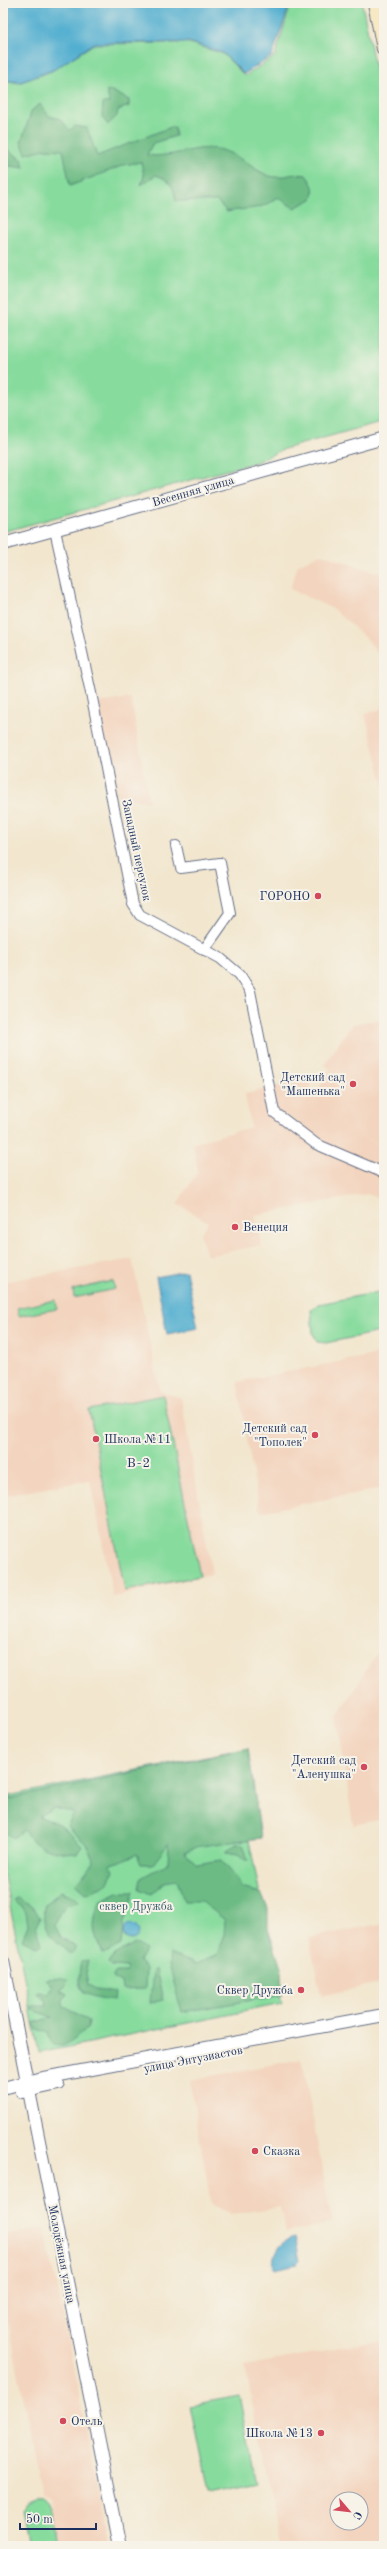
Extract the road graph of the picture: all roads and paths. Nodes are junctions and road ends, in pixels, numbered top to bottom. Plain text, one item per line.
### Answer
1 (375, 3) edge
2 (384, 50) edge
3 (384, 438) edge
4 (54, 530) junction
5 (3, 544) edge
6 (176, 846) dead end
7 (204, 950) junction
8 (384, 1173) edge
9 (3, 1961) edge
10 (384, 2015) edge
11 (384, 2024) edge
12 (349, 2026) junction
13 (27, 2087) junction
14 (3, 2088) edge
15 (3, 2095) edge
16 (120, 2546) edge

1 - 2 main road
3 - 4 street, Весенняя улица
4 - 5 street, Весенняя улица
4 - 7 street, Западный переулок
6 - 7 street
7 - 8 street, Западный переулок
9 - 13 street, Молодёжная улица
10 - 12 street
11 - 12 street
12 - 13 street
13 - 14 street
13 - 15 street
13 - 16 street, Молодёжная улица

